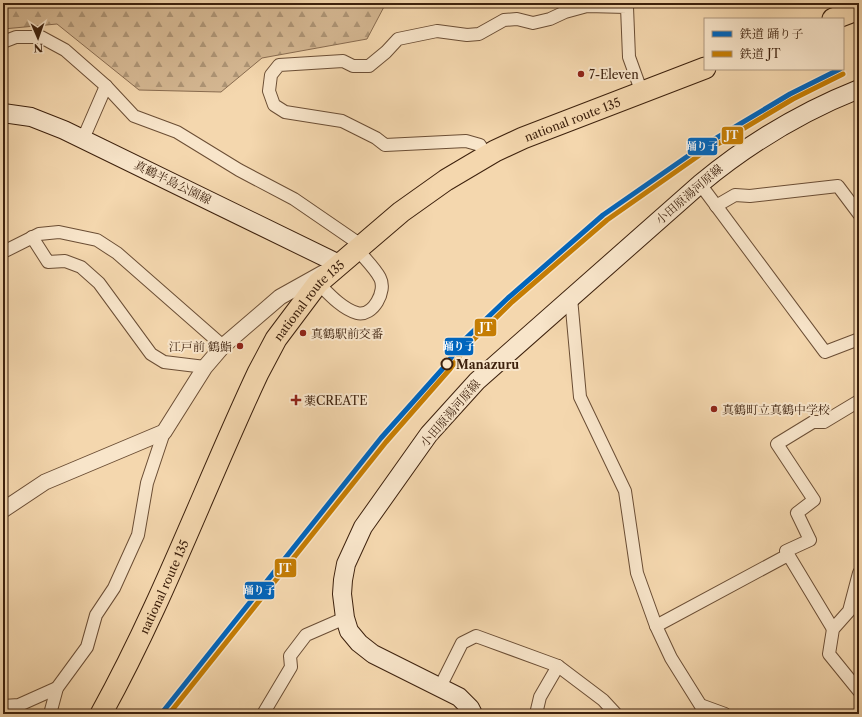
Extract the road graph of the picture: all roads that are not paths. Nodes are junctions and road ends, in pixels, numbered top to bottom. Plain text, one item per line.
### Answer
1 (859, 9) edge
2 (836, 18) edge
3 (3, 42) edge
4 (704, 68) edge
5 (106, 86) junction
6 (859, 89) edge
7 (642, 93) junction
8 (3, 113) edge
9 (83, 139) junction
10 (486, 156) junction
11 (700, 184) junction
12 (716, 206) junction
13 (859, 214) edge
14 (32, 237) junction
15 (359, 247) junction
16 (3, 252) edge
17 (339, 264) junction
18 (318, 282) junction
19 (571, 298) junction
20 (859, 339) edge
21 (223, 346) junction
22 (205, 368) junction
23 (859, 401) edge
24 (164, 432) junction
25 (3, 510) edge
26 (788, 555) junction
27 (858, 577) edge
28 (345, 618) junction
29 (656, 626) junction
30 (833, 630) junction
31 (558, 666) junction
32 (440, 687) junction
33 (57, 688) junction
34 (859, 691) edge
35 (3, 706) edge
36 (704, 710) edge
37 (50, 714) edge
38 (101, 714) edge
39 (263, 714) edge
40 (473, 714) edge
41 (536, 714) edge
42 (616, 714) edge
43 (724, 714) edge

1 - 2 highway
3 - 5 street
4 - 7 highway, national route 135
5 - 9 street
5 - 15 street
6 - 11 main road, 小田原湯河原線
7 - 10 highway, national route 135
7 - 10 street
8 - 9 main road, 真鶴半島公園線
9 - 17 main road, 真鶴半島公園線
10 - 15 highway, national route 135
11 - 12 street
11 - 19 main road, 小田原湯河原線
12 - 13 street
12 - 20 street
14 - 16 street
14 - 21 street
14 - 22 street
15 - 17 highway, national route 135
15 - 18 street
17 - 18 highway, national route 135
17 - 21 street
18 - 38 highway, national route 135
19 - 28 main road, 小田原湯河原線
19 - 29 street
21 - 22 street
22 - 24 street
23 - 26 street
24 - 25 street
24 - 33 street
26 - 29 street
26 - 30 street
27 - 30 street
28 - 32 main road, 小田原湯河原線
28 - 39 street
29 - 36 street
30 - 34 street
31 - 32 street
31 - 41 street
31 - 42 street
32 - 40 main road, 小田原湯河原線
33 - 35 street
33 - 37 street
36 - 43 street

